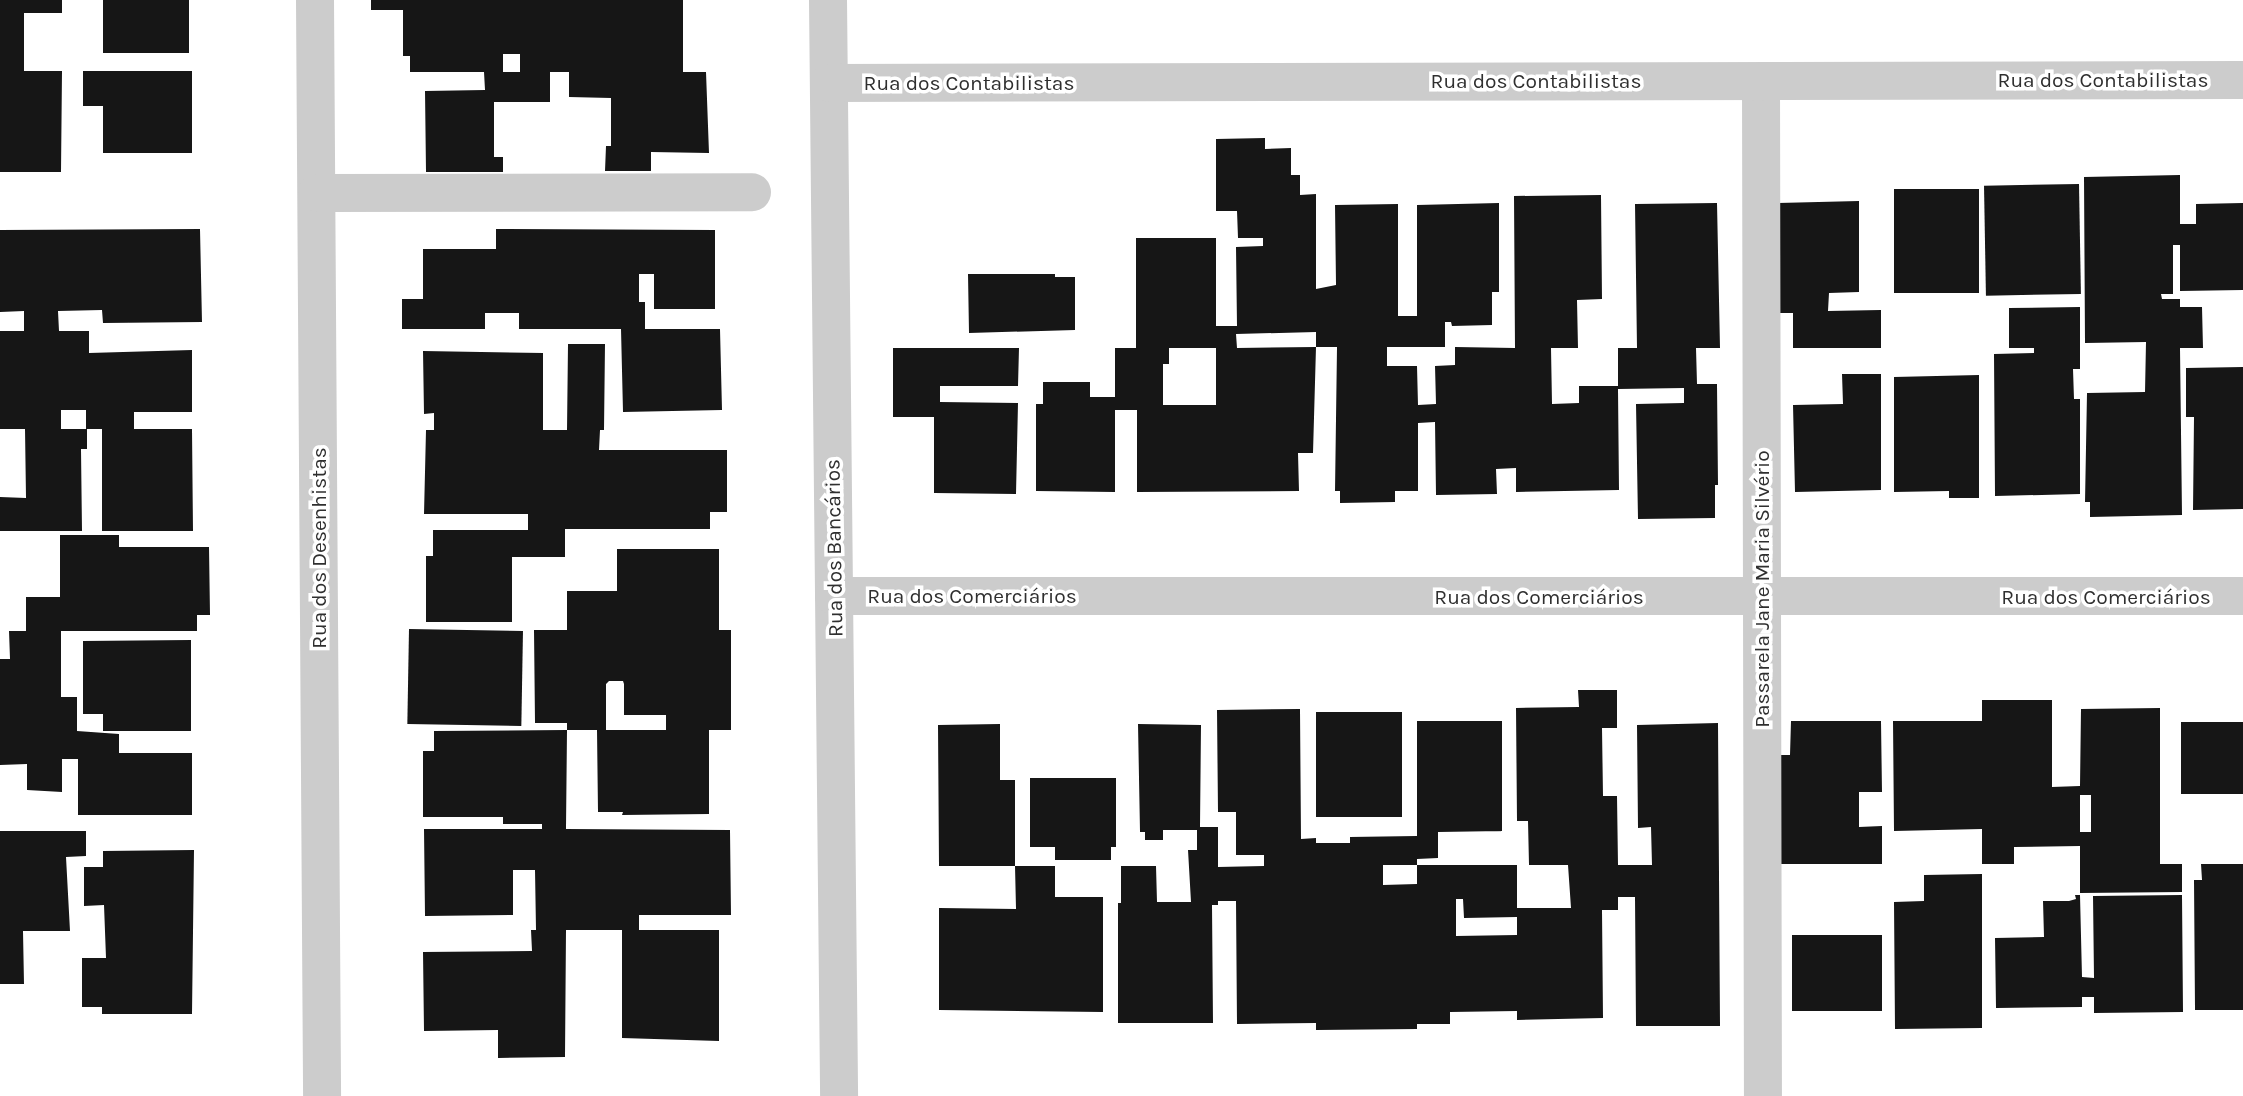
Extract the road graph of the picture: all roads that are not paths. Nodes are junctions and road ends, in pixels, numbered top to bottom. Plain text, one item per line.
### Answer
1 (316, 0) edge
2 (828, 0) edge
3 (2243, 80) edge
4 (1761, 81) junction
5 (830, 83) junction
6 (752, 192) dead end
7 (317, 193) junction
8 (835, 596) junction
9 (2243, 596) edge
10 (1762, 597) junction
11 (323, 1096) edge
12 (839, 1096) edge
13 (1763, 1096) edge

1 - 7 street, Rua dos Desenhistas
2 - 5 street, Rua dos Bancários
3 - 4 street, Rua dos Contabilistas
4 - 5 street, Rua dos Contabilistas
4 - 10 street, Passarela Jane Maria Silvério
5 - 8 street, Rua dos Bancários
6 - 7 street
7 - 11 street, Rua dos Desenhistas
8 - 10 street, Rua dos Comerciários
8 - 12 street, Rua dos Bancários
9 - 10 street, Rua dos Comerciários
10 - 13 street, Passarela Jane Maria Silvério

